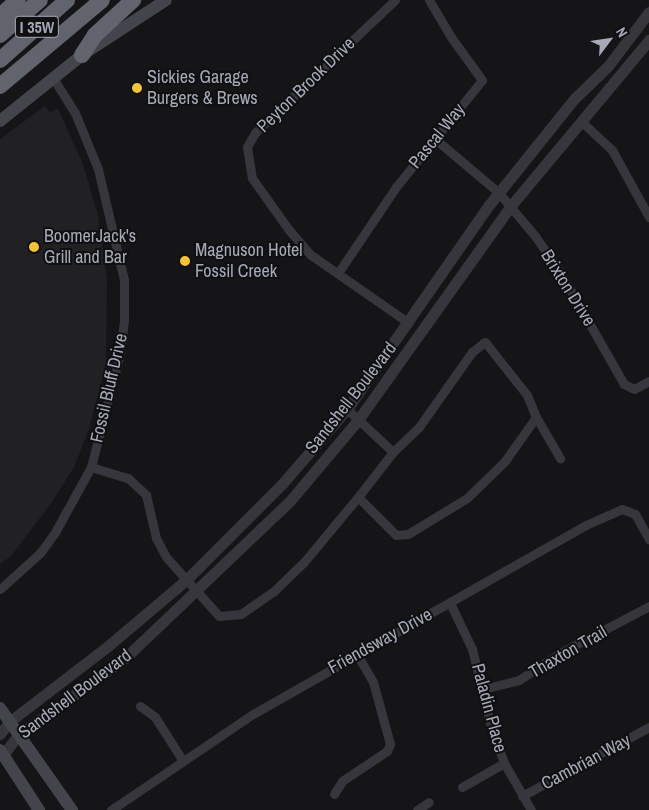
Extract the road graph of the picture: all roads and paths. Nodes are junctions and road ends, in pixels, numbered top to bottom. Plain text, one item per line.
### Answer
1 (18, 0) edge
2 (40, 0) edge
3 (68, 0) edge
4 (102, 0) edge
5 (133, 0) edge
6 (166, 0) edge
7 (395, 0) edge
8 (429, 0) edge
9 (649, 12) edge
10 (0, 16) edge
11 (0, 35) edge
12 (649, 40) edge
13 (82, 55) junction
14 (0, 60) edge
15 (54, 79) junction
16 (0, 86) edge
17 (0, 120) edge
18 (583, 123) junction
19 (434, 138) junction
20 (499, 192) junction
21 (509, 208) junction
22 (649, 217) edge
23 (338, 273) junction
24 (409, 323) junction
25 (649, 381) edge
26 (347, 409) junction
27 (536, 417) junction
28 (358, 420) junction
29 (393, 452) junction
30 (560, 458) dead end
31 (91, 467) junction
32 (358, 497) junction
33 (649, 539) edge
34 (185, 581) junction
35 (0, 589) edge
36 (195, 591) junction
37 (450, 604) junction
38 (649, 606) edge
39 (356, 653) junction
40 (483, 690) junction
41 (140, 706) dead end
42 (0, 708) edge
43 (9, 722) junction
44 (649, 728) edge
45 (0, 734) edge
46 (18, 735) junction
47 (1, 753) edge
48 (183, 761) junction
49 (504, 763) junction
50 (462, 787) dead end
51 (334, 794) dead end
52 (522, 796) junction
53 (430, 802) dead end
54 (39, 810) edge
55 (72, 810) edge
56 (111, 810) edge
57 (417, 810) edge
58 (531, 810) edge

1 - 10 highway
2 - 11 highway
3 - 14 highway, I 35W
4 - 16 highway
5 - 13 highway
6 - 13 main road
7 - 23 street, Peyton Brook Drive
8 - 19 street, Pascal Way
9 - 20 street, Sandshell Boulevard
12 - 18 street, Sandshell Boulevard
13 - 15 main road
15 - 17 main road
15 - 31 street, Fossil Bluff Drive
18 - 21 street, Sandshell Boulevard
18 - 22 street
19 - 20 street, Brixton Drive
19 - 23 street, Pascal Way
20 - 21 street, Brixton Drive
20 - 24 street, Sandshell Boulevard
21 - 25 street, Brixton Drive
21 - 28 street, Sandshell Boulevard
23 - 24 street, Peyton Brook Drive
24 - 26 street, Sandshell Boulevard
26 - 28 street
26 - 34 street, Sandshell Boulevard
27 - 29 street
27 - 30 street
27 - 32 street
28 - 29 street
28 - 36 street, Sandshell Boulevard
29 - 32 street
31 - 34 street
31 - 35 street, Fossil Bluff Drive
32 - 36 street
33 - 37 street, Friendsway Drive
34 - 36 street
34 - 43 street, Sandshell Boulevard
36 - 46 street, Sandshell Boulevard
37 - 39 street, Friendsway Drive
37 - 40 street, Paladin Place
38 - 40 street, Thaxton Trail
39 - 48 street, Friendsway Drive
39 - 51 street
40 - 49 street, Paladin Place
41 - 48 street
42 - 43 main road
43 - 45 street, Sandshell Boulevard
43 - 46 main road
44 - 52 street, Cambrian Way
46 - 47 street, Sandshell Boulevard
46 - 55 main road
47 - 54 main road
48 - 56 street, Friendsway Drive
49 - 50 street
49 - 52 street, Paladin Place
52 - 58 street, Paladin Place
53 - 57 street

